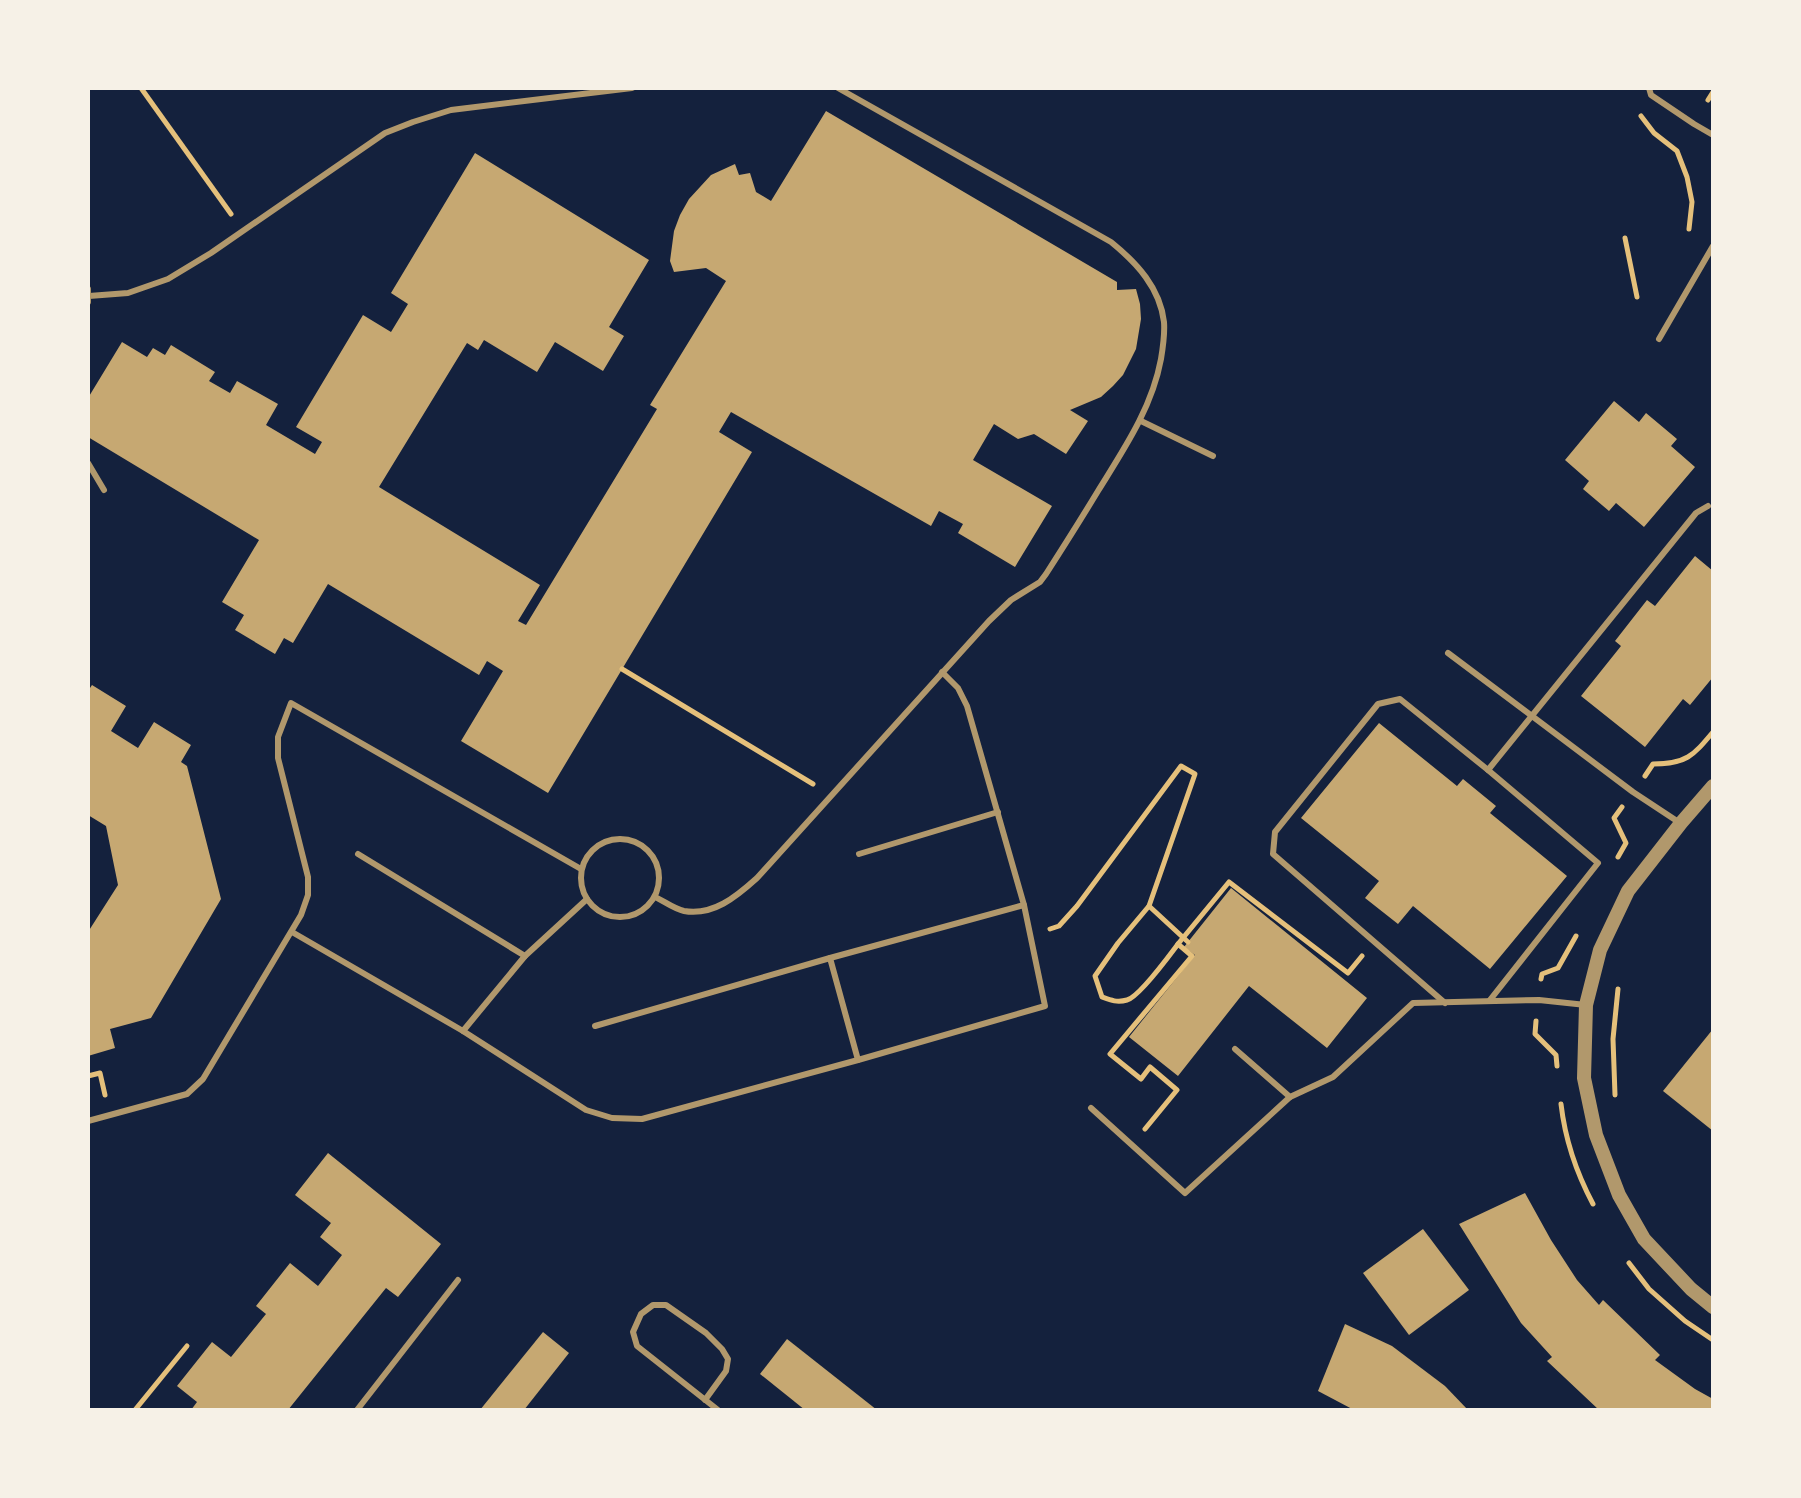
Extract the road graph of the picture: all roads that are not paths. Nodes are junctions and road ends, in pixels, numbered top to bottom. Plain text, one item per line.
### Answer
1 (632, 88) edge
2 (838, 88) edge
3 (1649, 88) edge
4 (1713, 135) edge
5 (1713, 246) edge
6 (88, 289) edge
7 (88, 299) edge
8 (1659, 339) dead end
9 (1141, 421) junction
10 (1213, 456) dead end
11 (88, 463) edge
12 (104, 490) dead end
13 (1708, 506) dead end
14 (1448, 653) dead end
15 (942, 672) junction
16 (1530, 716) junction
17 (1488, 770) junction
18 (1713, 786) edge
19 (998, 812) junction
20 (1681, 823) junction
21 (358, 854) dead end
22 (859, 854) dead end
23 (581, 869) junction
24 (655, 897) junction
25 (587, 899) junction
26 (1024, 905) junction
27 (292, 932) junction
28 (525, 956) junction
29 (830, 958) junction
30 (1490, 1000) junction
31 (1445, 1003) junction
32 (1586, 1005) junction
33 (595, 1026) dead end
34 (463, 1031) junction
35 (1235, 1049) dead end
36 (858, 1060) junction
37 (1290, 1097) junction
38 (1091, 1108) dead end
39 (88, 1121) edge
40 (458, 1280) dead end
41 (1713, 1307) edge
42 (705, 1400) junction
43 (357, 1410) edge
44 (718, 1410) edge

1 - 7 lane
2 - 9 lane
3 - 4 lane
5 - 8 lane
6 - 7 lane
9 - 10 lane
9 - 15 lane
11 - 12 lane
13 - 16 lane
14 - 16 lane
15 - 19 lane
15 - 24 lane
16 - 17 lane
16 - 20 lane
17 - 30 lane
17 - 31 lane
18 - 20 street
19 - 22 lane
19 - 26 lane
20 - 32 street
21 - 28 lane
23 - 24 lane
23 - 25 lane
23 - 27 lane
24 - 25 lane
25 - 28 lane
26 - 29 lane
26 - 36 lane
27 - 34 lane
27 - 39 lane
28 - 34 lane
29 - 33 lane
29 - 36 lane
30 - 31 lane
30 - 32 lane
31 - 37 lane
32 - 41 street
34 - 36 lane
35 - 37 lane
37 - 38 lane
40 - 43 lane
42 - 42 lane
42 - 44 lane

